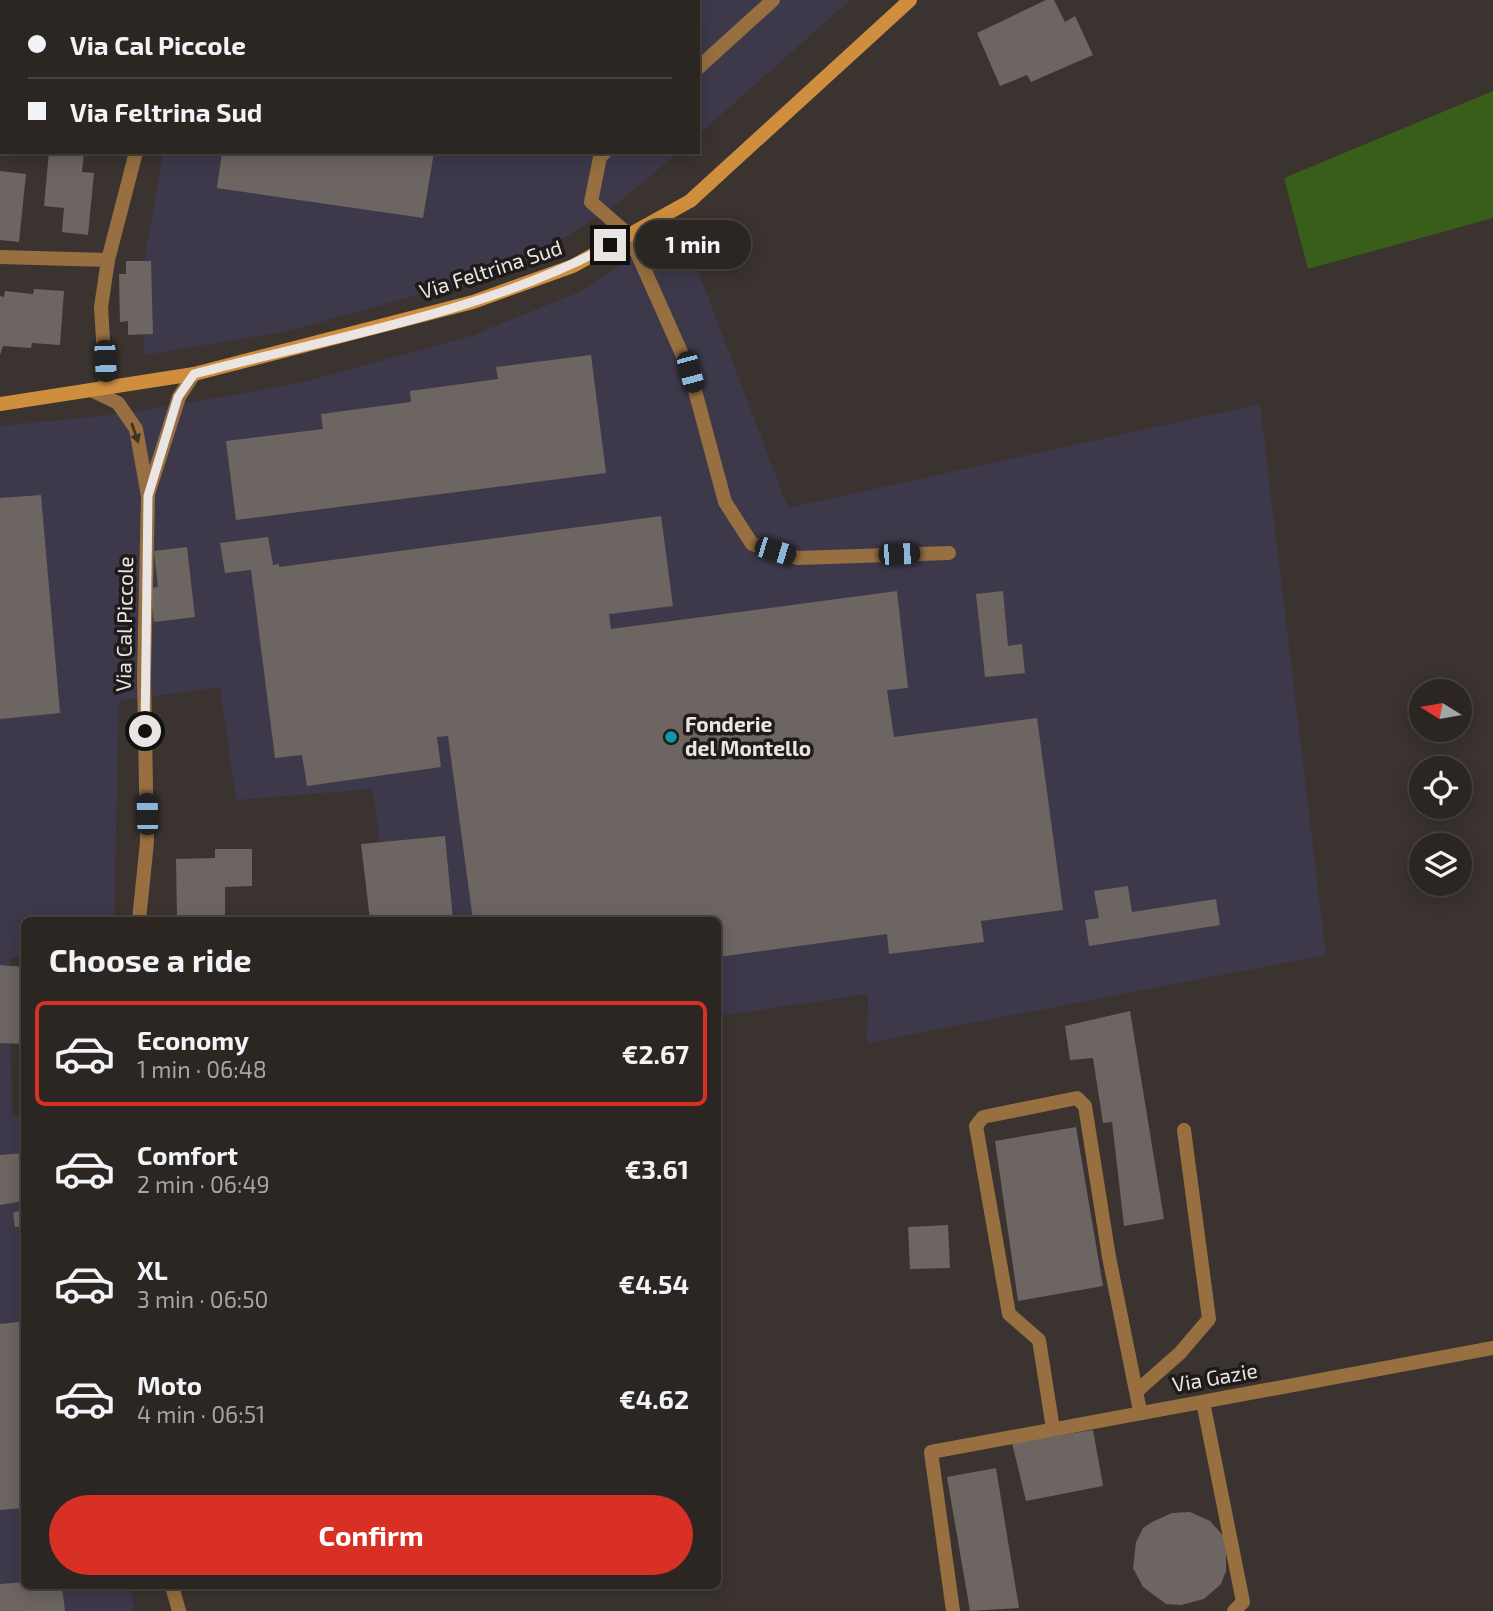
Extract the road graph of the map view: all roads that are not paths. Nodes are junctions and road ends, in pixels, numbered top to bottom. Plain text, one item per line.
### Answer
1 (773, 0) edge
2 (910, 0) edge
3 (700, 66) edge
4 (135, 154) edge
5 (603, 154) edge
6 (629, 235) junction
7 (0, 257) edge
8 (108, 260) junction
9 (194, 374) junction
10 (106, 388) junction
11 (91, 390) junction
12 (0, 404) edge
13 (148, 496) junction
14 (949, 552) dead end
15 (139, 917) edge
16 (1184, 1130) dead end
17 (1493, 1348) edge
18 (1138, 1390) junction
19 (1203, 1402) junction
20 (1140, 1411) junction
21 (1053, 1429) junction
22 (173, 1589) edge
23 (179, 1611) edge
24 (953, 1611) edge
25 (1234, 1611) edge

1 - 3 street
2 - 6 main road, Via Feltrina Sud
4 - 8 street
5 - 6 street
6 - 9 main road, Via Feltrina Sud
6 - 14 street
7 - 8 street
8 - 10 street
9 - 10 main road, Via Feltrina Sud
9 - 13 street, Via Cal Piccole
10 - 11 main road, Via Feltrina Sud
11 - 12 main road, Via Feltrina Sud
11 -> 13 street, Via Cal Piccole
13 - 15 street, Via Cal Piccole
16 - 18 street
17 - 19 street, Via Gazie
18 - 20 street
18 - 21 street
19 - 20 street, Via Gazie
19 - 25 street
20 - 21 street, Via Gazie
21 - 24 street, Via Gazie
22 - 23 street

